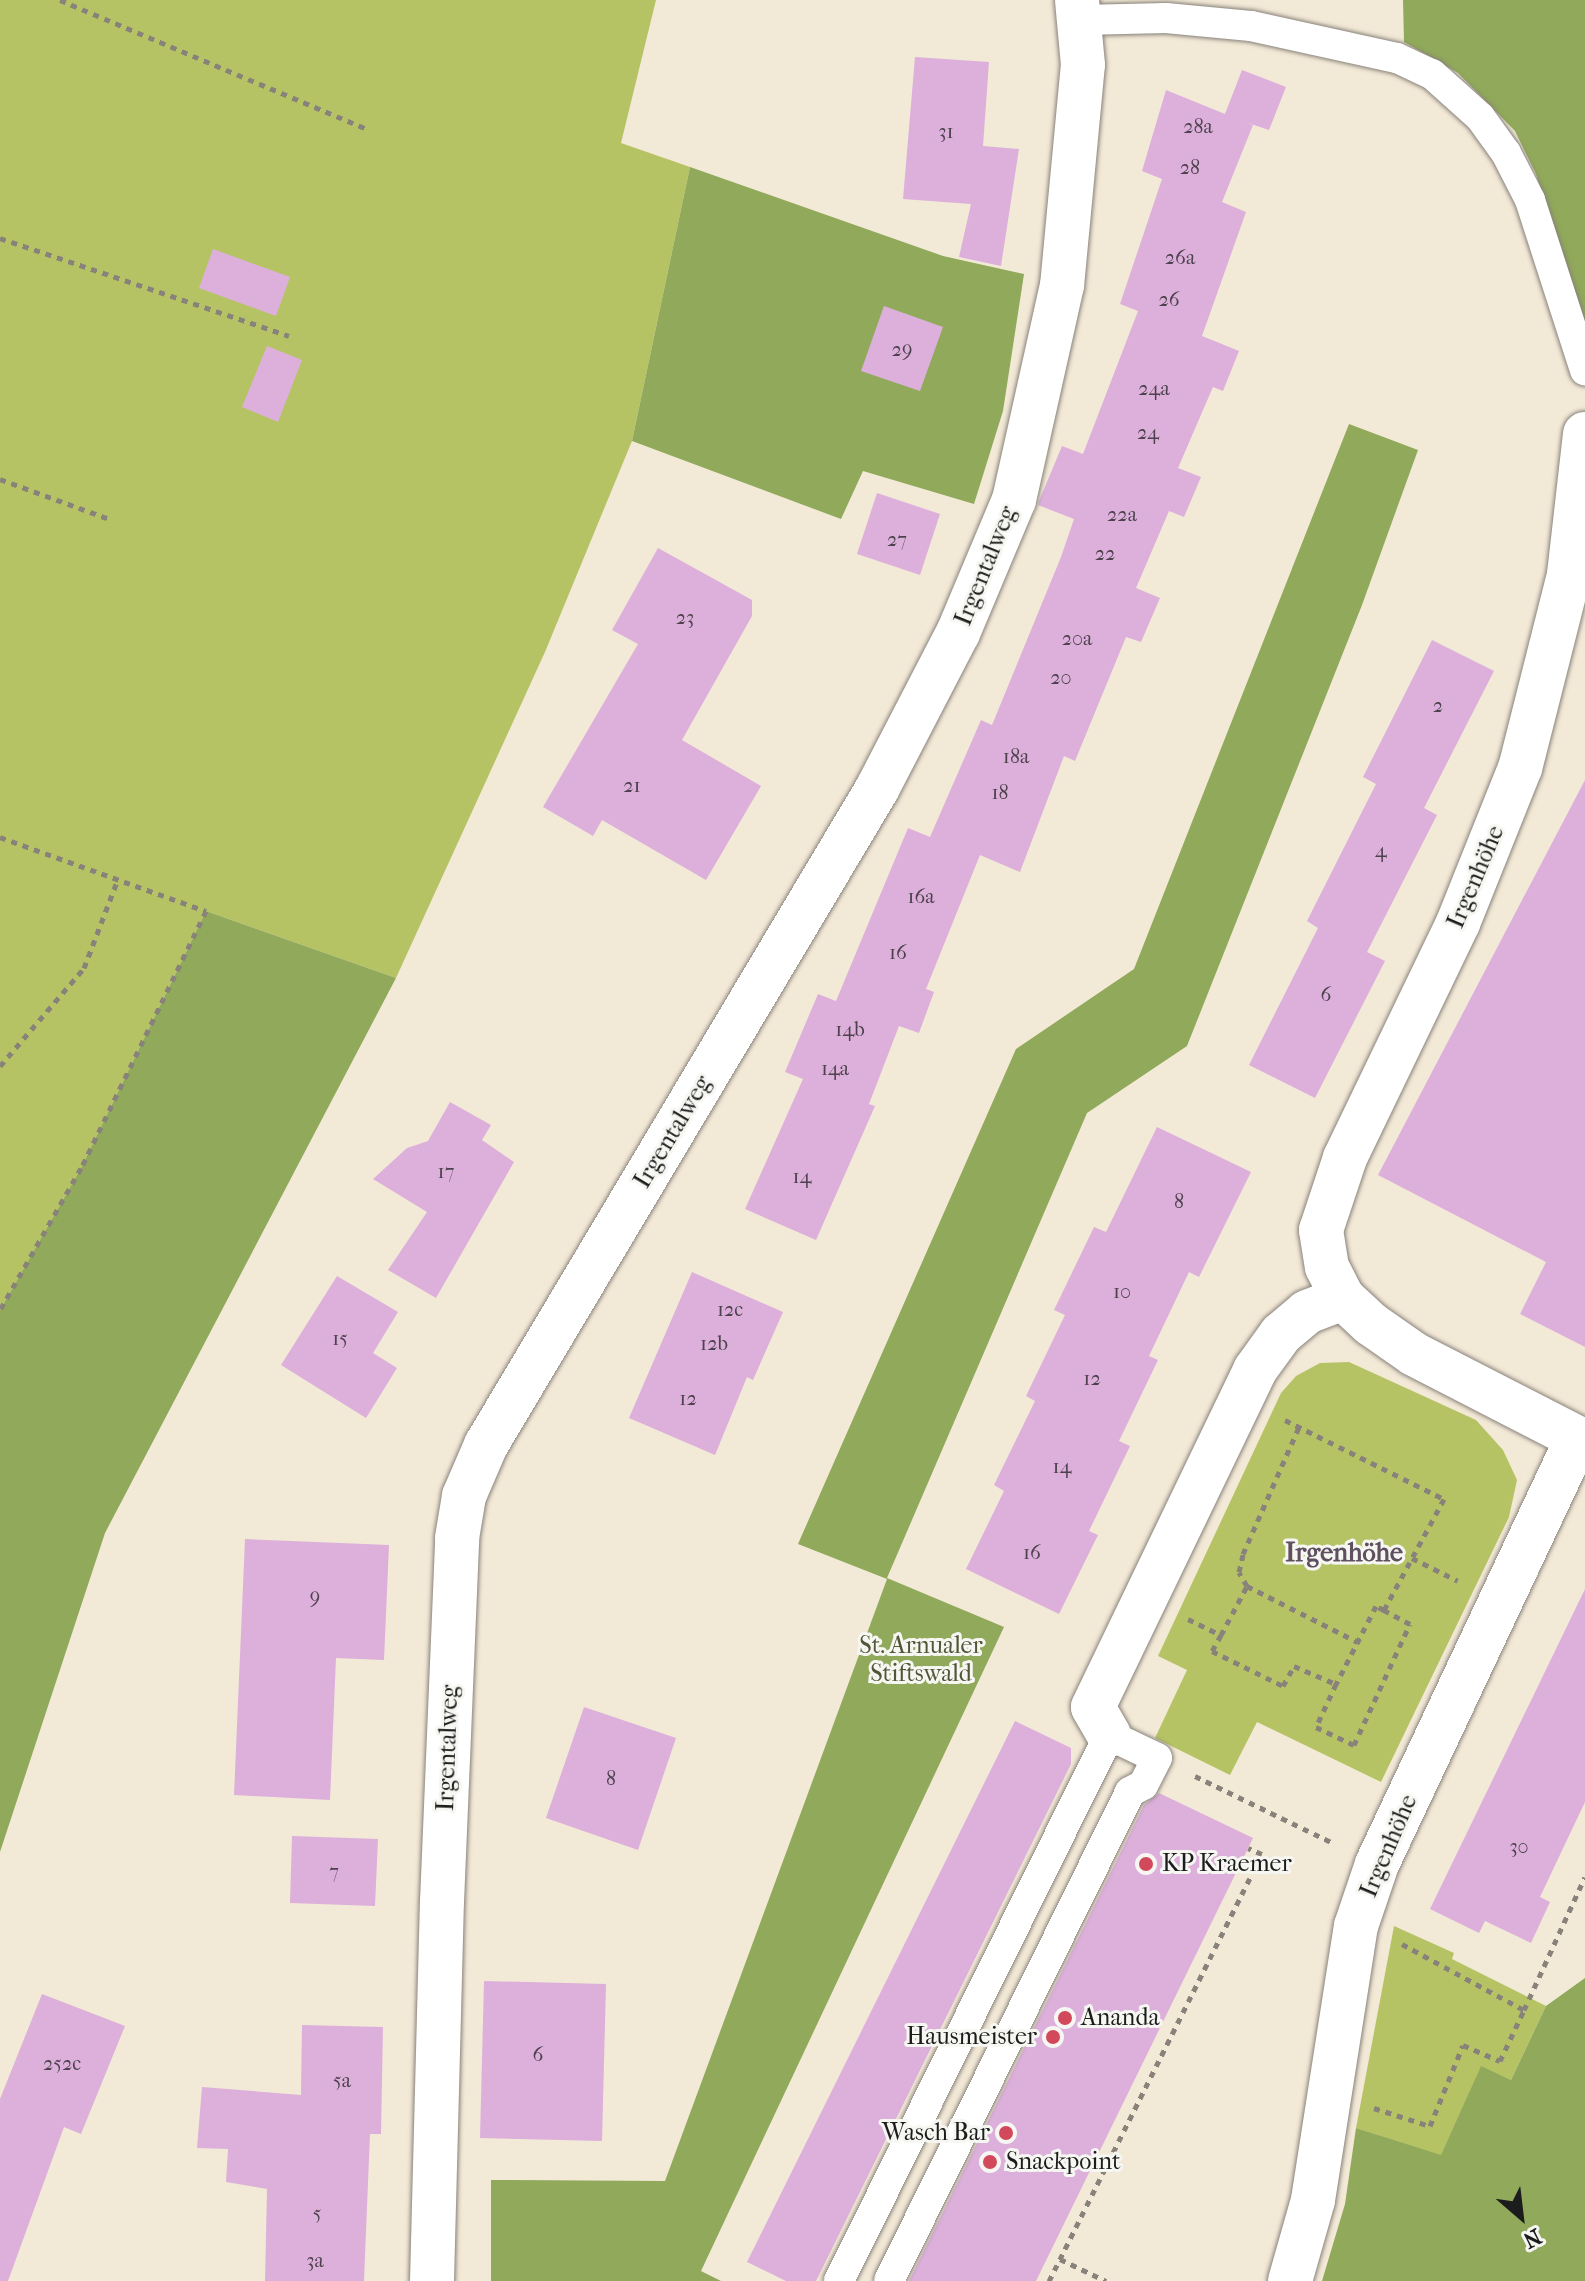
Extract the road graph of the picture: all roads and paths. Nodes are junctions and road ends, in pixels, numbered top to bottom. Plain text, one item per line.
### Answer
1 (60, 0) edge
2 (1079, 10) edge
3 (369, 130) dead end
4 (0, 238) edge
5 (289, 336) dead end
6 (1585, 370) edge
7 (1585, 434) edge
8 (0, 479) edge
9 (112, 520) dead end
10 (0, 837) edge
11 (118, 879) junction
12 (0, 1066) edge
13 (1343, 1298) junction
14 (0, 1310) edge
15 (1278, 1416) dead end
16 (1299, 1427) junction
17 (1581, 1440) edge
18 (1412, 1558) junction
19 (1466, 1585) dead end
20 (1247, 1586) junction
21 (1144, 1597) junction
22 (1384, 1610) junction
23 (1221, 1635) junction
24 (1358, 1642) junction
25 (1336, 1684) junction
26 (1109, 1735) junction
27 (1157, 1758) junction
28 (1248, 1848) dead end
29 (1377, 1864) junction
30 (1585, 1877) edge
31 (1356, 1926) junction
32 (1524, 2010) junction
33 (1329, 2095) junction
34 (1060, 2259) junction
35 (432, 2281) edge
36 (839, 2281) edge
37 (889, 2281) edge
38 (1049, 2281) edge
39 (1106, 2281) edge
40 (1290, 2281) edge

1 - 3 path
2 - 6 lane, Irgentalweg
2 - 35 street, Irgentalweg
4 - 5 path
7 - 13 street, Irgenhöhe
8 - 9 path
10 - 11 path
11 - 12 path
11 - 14 path
13 - 17 street, Irgenhöhe
13 - 21 street
15 - 16 path
16 - 18 path
16 - 20 path
17 - 29 street, Irgenhöhe
18 - 19 path
18 - 22 path
20 - 23 path
20 - 24 path
21 - 23 path
21 - 26 street
22 - 24 path
22 - 25 path
23 - 25 path
24 - 25 path
26 - 27 lane
26 - 36 lane
27 - 29 path
27 - 37 lane
28 - 34 path
29 - 31 street, Irgenhöhe
30 - 32 path
31 - 32 path
31 - 33 street, Irgenhöhe
32 - 33 path
33 - 40 street, Irgenhöhe
34 - 38 path
34 - 39 path

